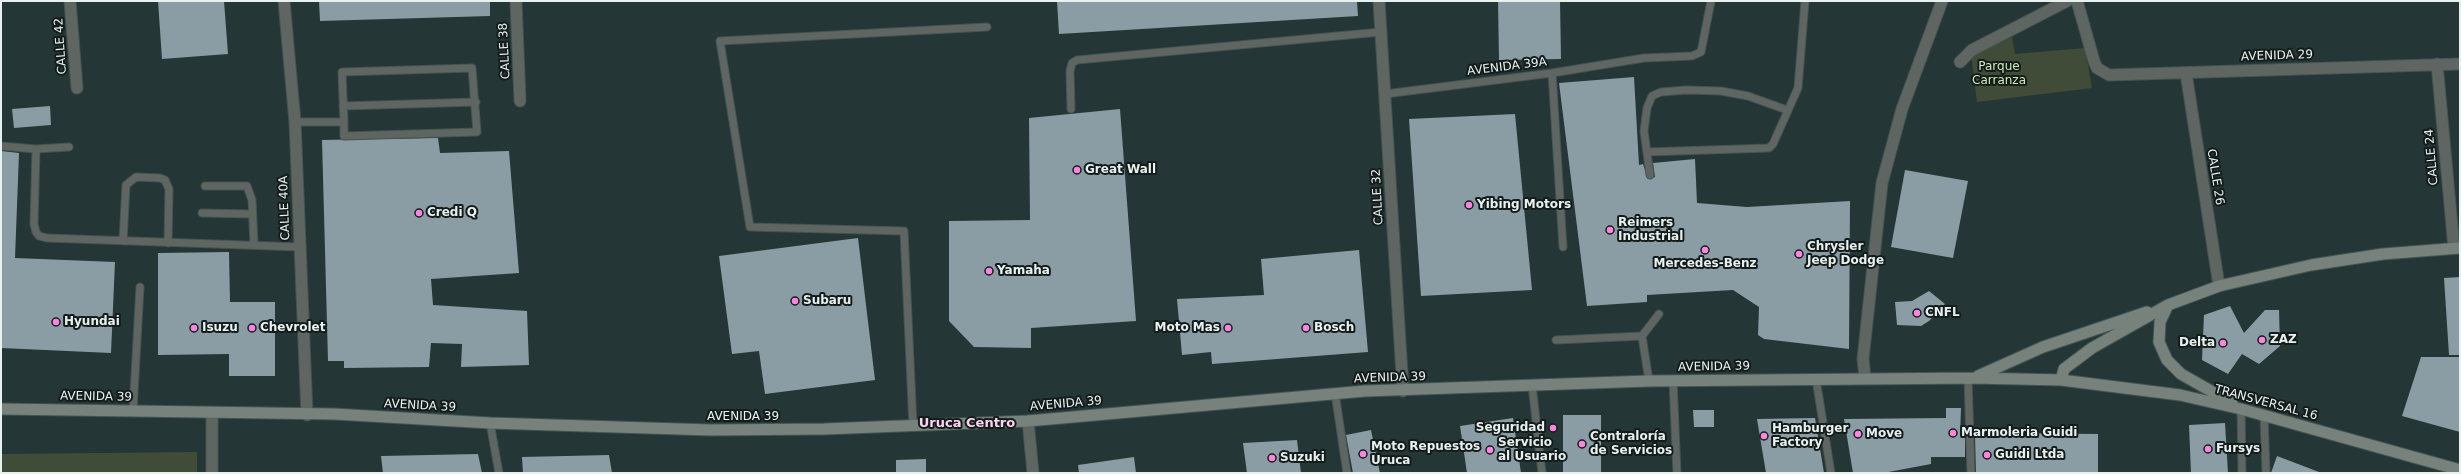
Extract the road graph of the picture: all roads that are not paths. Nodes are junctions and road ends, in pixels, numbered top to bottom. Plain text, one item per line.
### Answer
1 (70, 1) edge
2 (284, 1) edge
3 (516, 1) edge
4 (1379, 1) edge
5 (1711, 1) edge
6 (1805, 1) edge
7 (1942, 1) edge
8 (2067, 1) edge
9 (2077, 1) edge
10 (987, 27) dead end
11 (1381, 32) junction
12 (1960, 62) dead end
13 (2437, 64) junction
14 (2460, 64) edge
15 (2186, 72) junction
16 (1552, 73) junction
17 (77, 88) dead end
18 (1385, 94) junction
19 (520, 101) dead end
20 (476, 102) junction
21 (343, 106) junction
22 (1071, 109) dead end
23 (1787, 110) junction
24 (295, 122) junction
25 (344, 122) junction
26 (1, 146) edge
27 (69, 147) dead end
28 (36, 148) junction
29 (1647, 152) junction
30 (1650, 175) dead end
31 (205, 186) dead end
32 (202, 213) dead end
33 (252, 214) junction
34 (123, 241) junction
35 (168, 242) junction
36 (254, 245) junction
37 (1563, 246) dead end
38 (300, 247) junction
39 (2457, 248) edge
40 (2219, 286) junction
41 (140, 287) dead end
42 (2168, 305) junction
43 (1659, 314) dead end
44 (1642, 336) junction
45 (1556, 340) dead end
46 (1865, 378) junction
47 (1971, 378) junction
48 (1816, 379) junction
49 (1673, 380) junction
50 (2061, 380) junction
51 (1649, 381) junction
52 (1532, 385) junction
53 (1402, 390) junction
54 (1335, 393) junction
55 (1, 409) edge
56 (2241, 409) junction
57 (133, 411) junction
58 (212, 413) junction
59 (307, 415) junction
60 (2264, 415) junction
61 (1028, 421) junction
62 (490, 423) junction
63 (913, 426) junction
64 (2460, 470) edge
65 (212, 473) edge
66 (499, 473) edge
67 (1033, 473) edge
68 (1347, 473) edge
69 (1542, 473) edge
70 (1677, 473) edge
71 (1831, 473) edge
72 (1970, 473) edge
73 (2242, 473) edge
74 (2266, 473) edge

1 - 17 street, CALLE 42
2 - 24 street, CALLE 40A
3 - 19 street, CALLE 38
4 - 11 street, CALLE 32
5 - 16 lane, AVENIDA 39A
6 - 23 lane
7 - 46 street
8 - 12 street
9 - 15 street, AVENIDA 29
10 - 63 lane
11 - 18 street, CALLE 32
11 - 22 lane
13 - 14 street, AVENIDA 29
13 - 15 street, AVENIDA 29
13 - 39 street, CALLE 24
15 - 40 street, CALLE 26
16 - 18 lane, AVENIDA 39A
16 - 37 lane
18 - 53 street, CALLE 32
20 - 21 lane
20 - 21 lane
20 - 25 lane
21 - 25 lane
23 - 29 lane
23 - 29 lane
24 - 25 lane
24 - 38 street, CALLE 40A
26 - 28 lane
27 - 28 lane
28 - 34 lane
29 - 30 lane
31 - 33 lane
32 - 33 lane
33 - 36 lane
34 - 35 lane
34 - 35 lane
35 - 36 lane
36 - 38 lane
38 - 59 street, CALLE 40A
39 - 40 main road
40 - 42 main road
41 - 57 lane
42 - 47 main road
42 - 50 main road
42 - 56 main road
43 - 44 lane
44 - 45 lane
44 - 51 lane
46 - 47 main road, AVENIDA 39
46 - 48 main road, AVENIDA 39
47 - 50 main road, AVENIDA 39
47 - 72 lane
48 - 49 main road, AVENIDA 39
48 - 71 lane
49 - 51 main road, AVENIDA 39
49 - 70 lane
50 - 56 main road, TRANSVERSAL 16
51 - 52 main road, AVENIDA 39
52 - 53 main road, AVENIDA 39
52 - 69 lane
53 - 54 main road, AVENIDA 39
54 - 61 main road, AVENIDA 39
54 - 68 lane
55 - 57 main road, AVENIDA 39
56 - 60 main road, TRANSVERSAL 16
56 - 73 lane
57 - 58 main road, AVENIDA 39
58 - 59 main road, AVENIDA 39
58 - 65 street
59 - 62 main road, AVENIDA 39
60 - 64 main road, TRANSVERSAL 16
60 - 74 lane
61 - 63 main road, AVENIDA 39
61 - 67 street
62 - 63 main road, AVENIDA 39
62 - 66 lane

